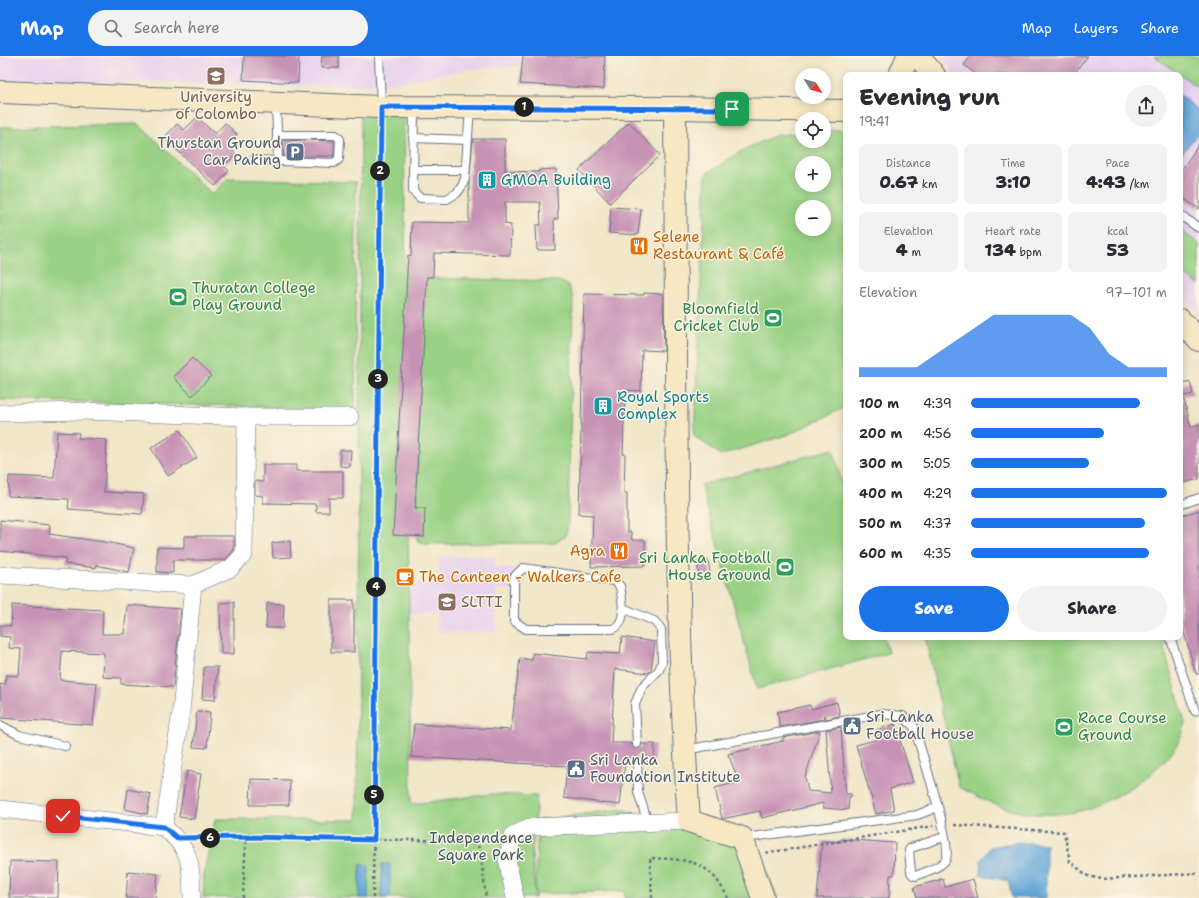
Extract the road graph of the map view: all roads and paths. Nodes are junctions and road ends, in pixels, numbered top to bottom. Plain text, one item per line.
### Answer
1 (380, 56) edge
2 (908, 56) edge
3 (918, 56) edge
4 (901, 72) edge
5 (931, 72) edge
6 (0, 92) edge
7 (276, 102) junction
8 (381, 107) junction
9 (414, 107) junction
10 (470, 107) junction
11 (675, 108) junction
12 (843, 111) edge
13 (277, 135) junction
14 (413, 138) junction
15 (466, 140) junction
16 (253, 160) dead end
17 (278, 161) junction
18 (413, 170) junction
19 (465, 170) junction
20 (1183, 217) edge
21 (1199, 228) edge
22 (1183, 323) edge
23 (1199, 340) edge
24 (0, 412) edge
25 (246, 417) junction
26 (350, 417) dead end
27 (1199, 498) edge
28 (1183, 504) edge
29 (0, 575) edge
30 (193, 585) junction
31 (623, 608) junction
32 (1171, 640) edge
33 (1195, 712) dead end
34 (0, 725) edge
35 (637, 744) dead end
36 (65, 746) dead end
37 (684, 750) junction
38 (637, 761) dead end
39 (938, 807) junction
40 (0, 810) edge
41 (689, 821) junction
42 (648, 823) junction
43 (942, 825) junction
44 (171, 833) junction
45 (246, 837) junction
46 (944, 837) junction
47 (374, 840) junction
48 (745, 847) junction
49 (1199, 873) edge
50 (192, 898) edge
51 (243, 898) edge
52 (374, 898) edge
53 (486, 898) edge
54 (515, 898) edge
55 (652, 898) edge
56 (728, 898) edge
57 (764, 898) edge

1 - 8 lane
2 - 4 main road
3 - 5 main road
6 - 7 main road
7 - 8 main road
7 - 13 lane
8 - 9 main road
8 - 47 path
9 - 10 main road
9 - 14 lane
10 - 11 main road
10 - 15 lane
11 - 12 main road
11 - 37 main road
13 - 17 lane
13 - 17 lane
14 - 15 lane
14 - 18 lane
15 - 19 lane
16 - 17 lane
18 - 19 lane
18 - 19 lane
20 - 21 lane
22 - 23 main road
24 - 25 street
25 - 26 street
25 - 30 street
27 - 28 lane
29 - 30 street
30 - 44 street
31 - 31 lane
31 - 35 lane
32 - 33 lane
34 - 36 lane
37 - 39 lane
37 - 41 main road
38 - 42 lane
39 - 43 lane
39 - 48 lane
40 - 44 street
41 - 42 street
41 - 48 main road
42 - 54 street
43 - 46 lane
43 - 48 path
43 - 49 path
44 - 45 path
44 - 50 street
45 - 47 path
45 - 51 path
46 - 46 lane
47 - 52 path
47 - 53 path
48 - 57 main road
55 - 56 path

